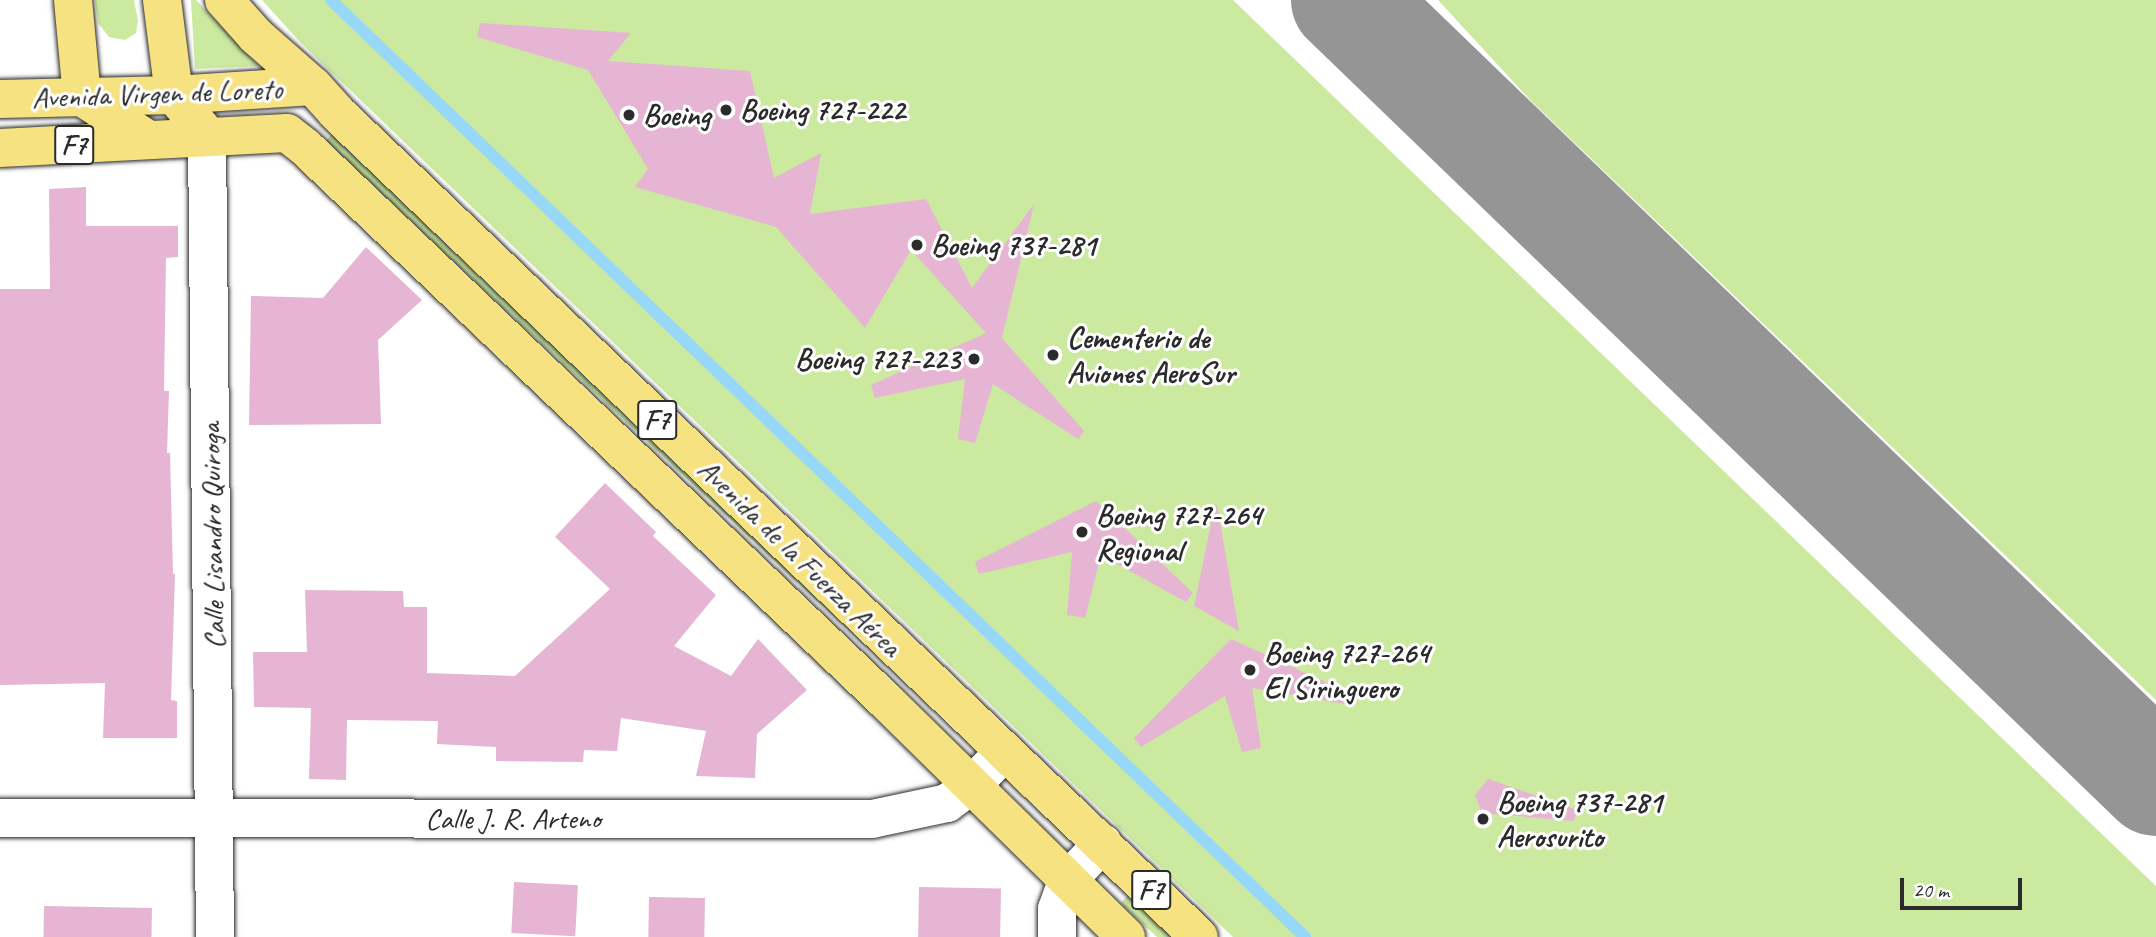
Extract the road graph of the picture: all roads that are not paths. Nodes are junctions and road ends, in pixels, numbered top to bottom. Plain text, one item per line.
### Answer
1 (73, 0) edge
2 (162, 0) edge
3 (224, 0) edge
4 (313, 86) junction
5 (174, 95) junction
6 (82, 97) junction
7 (0, 99) edge
8 (207, 135) junction
9 (147, 139) junction
10 (0, 148) edge
11 (306, 148) joint
12 (1004, 752) junction
13 (973, 784) junction
14 (215, 817) junction
15 (0, 818) edge
16 (1103, 843) junction
17 (1067, 881) junction
18 (215, 937) edge
19 (1057, 937) edge
20 (1126, 937) edge
21 (1199, 937) edge

1 - 6 main road
2 - 5 main road
3 - 4 main road, Avenida de la Fuerza Aérea
4 - 5 main road, Avenida Virgen de Loreto / F7
4 - 12 main road, Avenida de la Fuerza Aérea / F7
5 - 6 main road, Avenida Virgen de Loreto / F7
5 - 8 main road
6 - 7 main road, Avenida Virgen de Loreto / F7
6 - 9 main road
8 - 9 main road, Avenida Virgen de Loreto / F7
8 - 11 main road, Avenida Virgen de Loreto / F7
8 - 14 street, Calle Lisandro Quiroga
9 - 10 main road, Avenida Virgen de Loreto / F7
11 - 13 main road, Avenida de la Fuerza Aérea / F7
12 - 13 street, Calle J. R. Arteno
12 - 16 main road, Avenida de la Fuerza Aérea / F7
13 - 14 street, Calle J. R. Arteno
13 - 17 main road, Avenida de la Fuerza Aérea / F7
14 - 15 street, Calle J. R. Arteno
14 - 18 street, Calle Lisandro Quiroga
16 - 17 street
16 - 21 main road, Avenida de la Fuerza Aérea / F7
17 - 19 street
17 - 20 main road, Avenida de la Fuerza Aérea / F7

